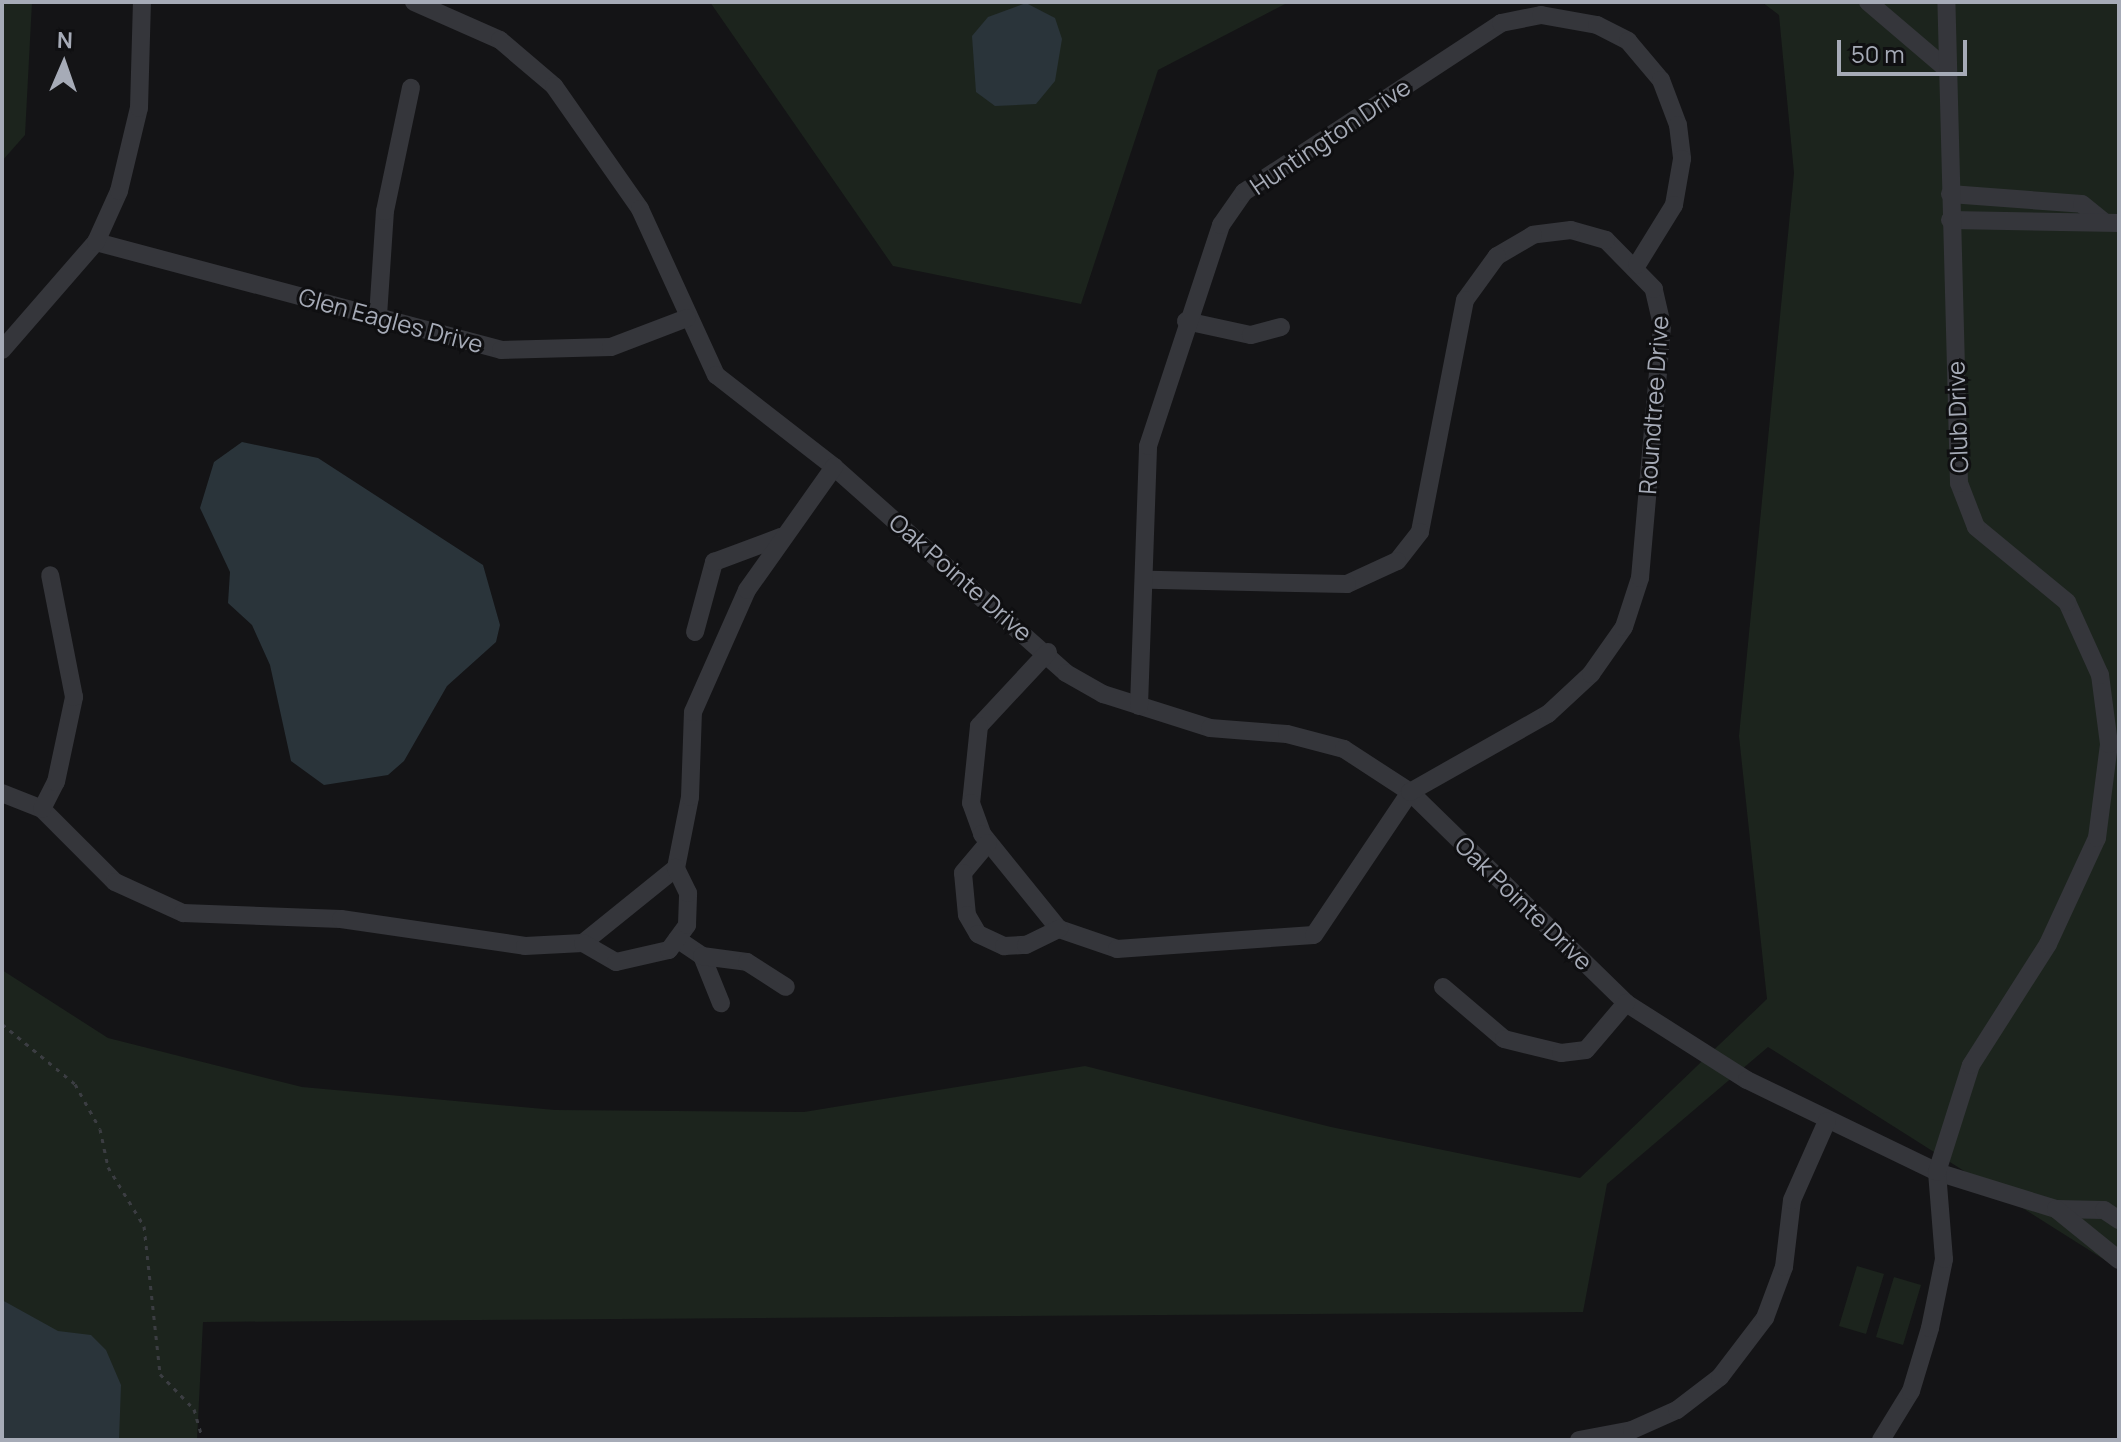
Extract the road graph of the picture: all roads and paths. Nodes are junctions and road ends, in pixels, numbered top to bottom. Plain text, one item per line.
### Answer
1 (142, 2) edge
2 (414, 2) edge
3 (1868, 2) edge
4 (1946, 2) edge
5 (1948, 70) junction
6 (411, 88) dead end
7 (1950, 194) junction
8 (1950, 220) junction
9 (2111, 222) edge
10 (96, 242) junction
11 (1637, 265) junction
12 (378, 316) junction
13 (687, 318) junction
14 (1186, 321) junction
15 (1281, 327) dead end
16 (2, 350) edge
17 (834, 467) junction
18 (781, 537) junction
19 (50, 575) dead end
20 (1149, 580) junction
21 (695, 632) dead end
22 (1048, 652) junction
23 (1139, 706) junction
24 (1410, 792) junction
25 (2, 793) edge
26 (42, 809) junction
27 (988, 843) junction
28 (676, 868) junction
29 (1059, 929) junction
30 (677, 939) junction
31 (583, 943) junction
32 (702, 956) junction
33 (786, 987) dead end
34 (1443, 987) dead end
35 (721, 1003) dead end
36 (1626, 1003) junction
37 (2, 1024) edge
38 (1827, 1121) junction
39 (1937, 1172) junction
40 (2056, 1209) junction
41 (2119, 1220) edge
42 (2119, 1260) edge
43 (203, 1440) edge
44 (1579, 1440) edge
45 (1881, 1440) edge

1 - 10 street
2 - 13 street, Oak Pointe Drive
3 - 5 street
4 - 5 street, Club Drive
5 - 7 street, Club Drive
6 - 12 street
7 - 8 street, Club Drive
7 - 9 street
8 - 9 street
8 - 39 street, Club Drive
10 - 12 street, Glen Eagles Drive
10 - 16 street
11 - 14 street, Huntington Drive
11 - 20 street, Roundtree Drive
11 - 24 street, Roundtree Drive
12 - 13 street, Glen Eagles Drive
13 - 17 street, Oak Pointe Drive
14 - 15 street
14 - 20 street, Huntington Drive
17 - 18 street
17 - 22 street, Oak Pointe Drive
18 - 21 street
18 - 28 street
19 - 26 street
20 - 23 street, Huntington Drive
22 - 23 street, Oak Pointe Drive
22 - 27 street
23 - 24 street, Oak Pointe Drive
24 - 29 street
24 - 36 street, Oak Pointe Drive
25 - 26 street
26 - 31 street
27 - 29 street
27 - 29 street
28 - 30 street
28 - 31 street
30 - 31 street
30 - 32 street
32 - 33 street
32 - 35 street
34 - 36 street
36 - 38 street, Oak Pointe Drive
37 - 43 path
38 - 39 street, Oak Pointe Drive
38 - 44 street
39 - 40 street, Oak Pointe Drive
39 - 45 street
40 - 41 street, Oak Pointe Drive
40 - 42 street, Oak Pointe Drive

